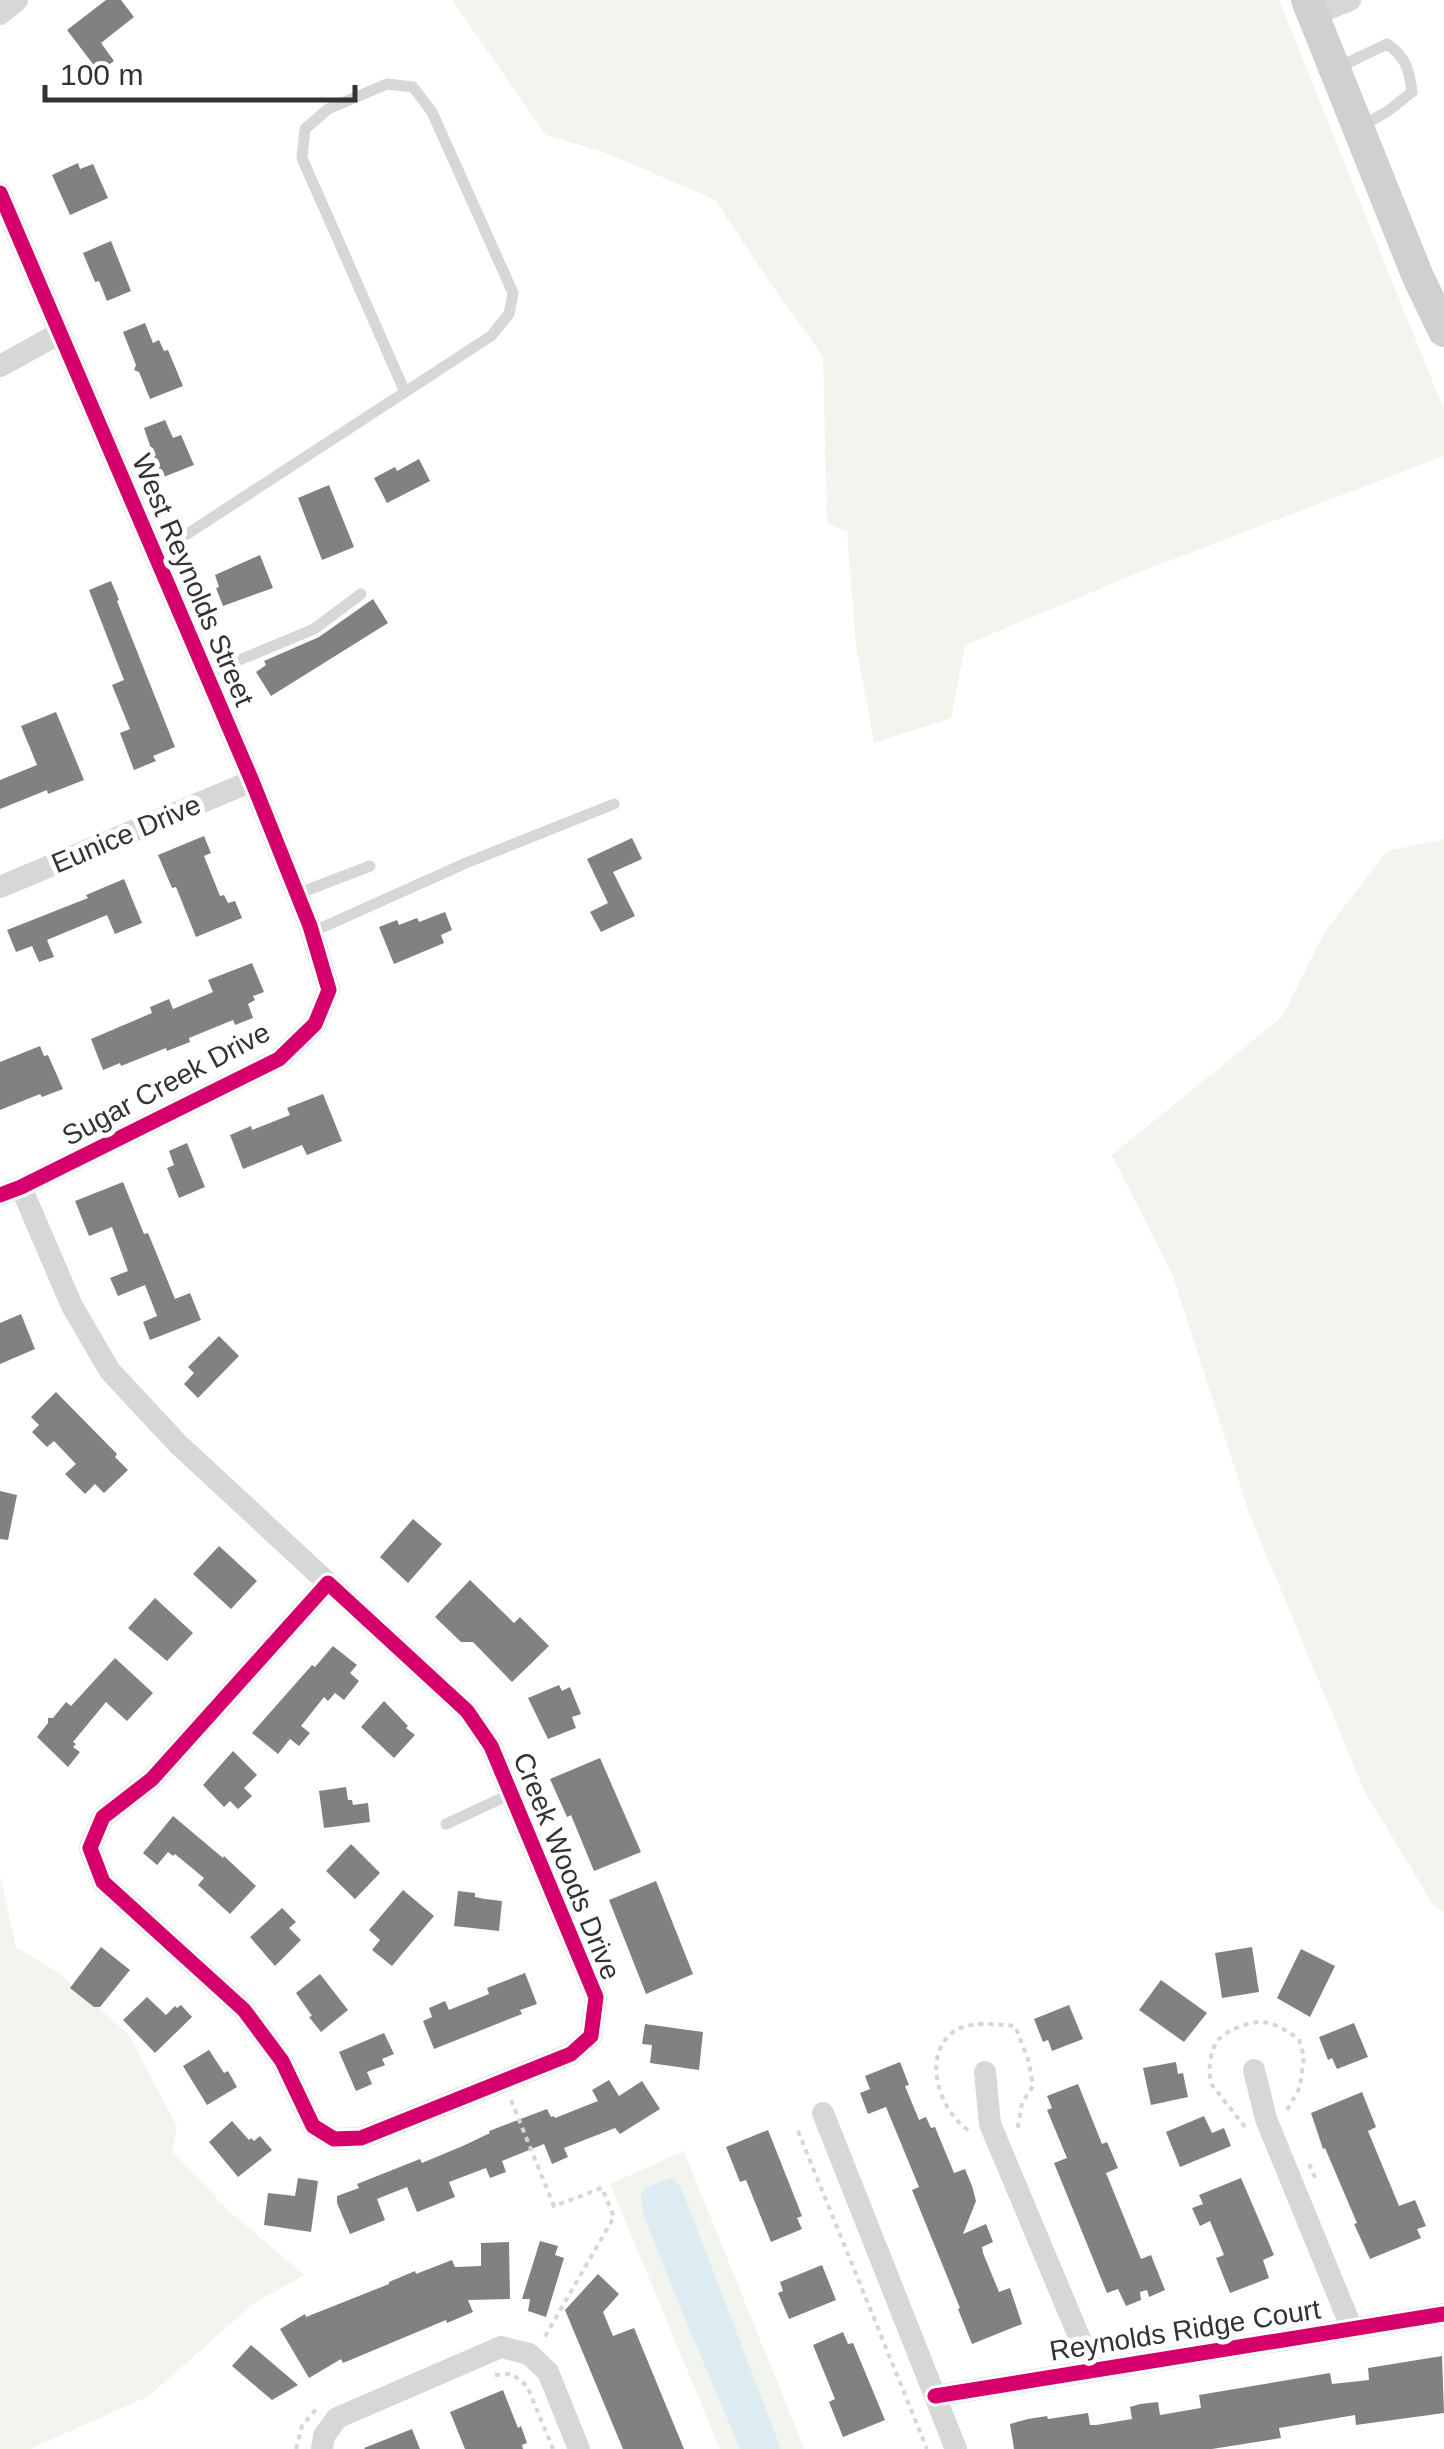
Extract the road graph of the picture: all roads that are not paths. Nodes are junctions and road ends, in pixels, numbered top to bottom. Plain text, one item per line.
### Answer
1 (17, 0) edge
2 (1350, 0) edge
3 (1310, 8) edge
4 (0, 14) edge
5 (1334, 70) junction
6 (1358, 128) junction
7 (0, 194) edge
8 (1444, 332) edge
9 (60, 333) junction
10 (0, 366) edge
11 (405, 392) junction
12 (155, 555) junction
13 (361, 594) dead end
14 (206, 674) junction
15 (252, 781) junction
16 (614, 804) dead end
17 (370, 866) dead end
18 (0, 888) edge
19 (297, 894) junction
20 (312, 932) junction
21 (329, 990) joint
22 (11, 1191) edge
23 (328, 1582) junction
24 (511, 1794) junction
25 (446, 1824) dead end
26 (1254, 2070) dead end
27 (985, 2072) dead end
28 (822, 2114) dead end
29 (1444, 2314) edge
30 (1352, 2329) junction
31 (1093, 2370) junction
32 (934, 2396) junction
33 (322, 2449) edge
34 (580, 2449) edge
35 (956, 2449) edge

1 - 4 street
2 - 3 street
3 - 5 main road
5 - 6 main road
5 - 6 lane
6 - 8 main road
7 - 9 street, West Reynolds Street
9 - 10 street
9 - 12 street, West Reynolds Street
11 - 11 lane
11 - 12 lane
12 - 14 street, West Reynolds Street
13 - 14 lane
14 - 15 street, West Reynolds Street
15 - 18 street, Eunice Drive
15 - 19 street, West Reynolds Street
16 - 20 lane
17 - 19 lane
19 - 20 street, West Reynolds Street
20 - 21 street, West Reynolds Street
21 - 22 street, Sugar Creek Drive
22 - 23 street, Creek Woods Drive
23 - 24 street, Creek Woods Drive
23 - 24 street, Creek Woods Drive
24 - 25 lane
26 - 30 street
27 - 31 street
28 - 32 street
29 - 30 street, Reynolds Ridge Court
30 - 31 street, Reynolds Ridge Court
31 - 32 street, Reynolds Ridge Court
32 - 35 street
33 - 34 street

